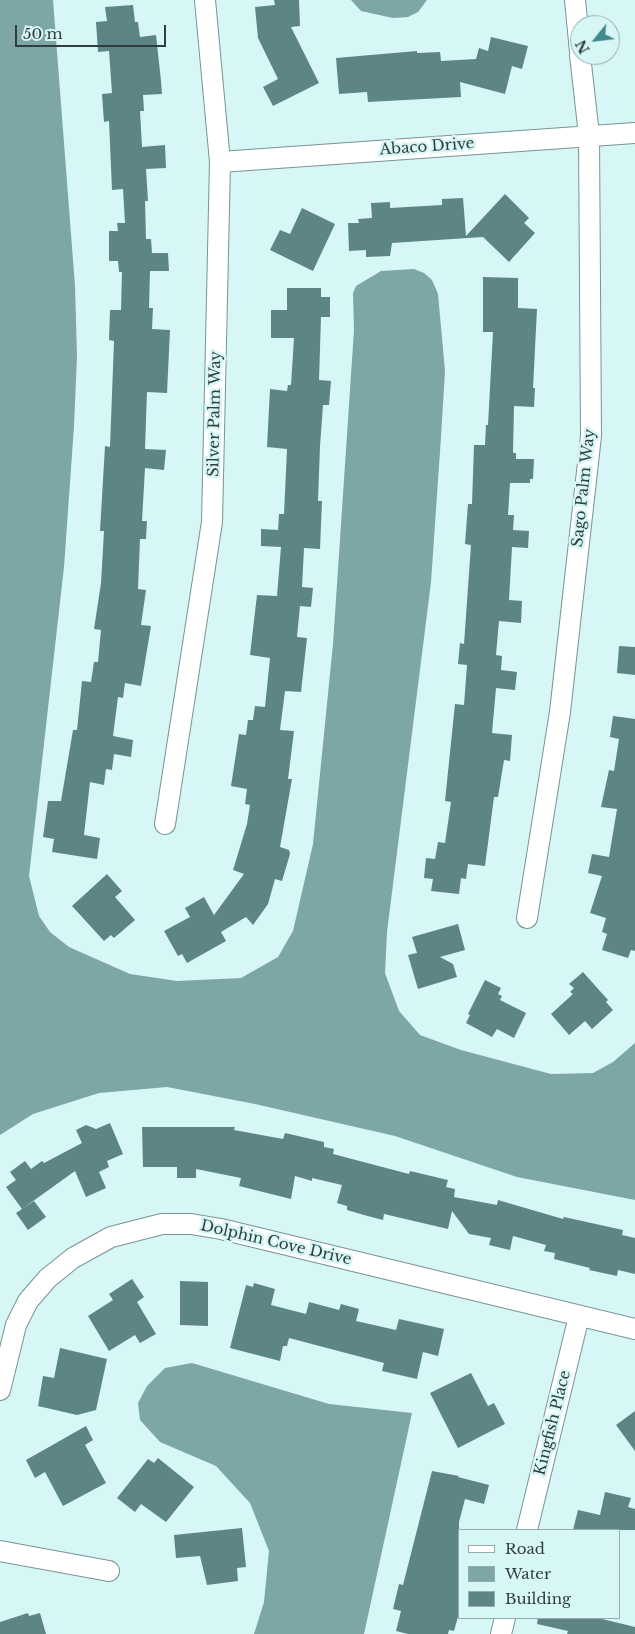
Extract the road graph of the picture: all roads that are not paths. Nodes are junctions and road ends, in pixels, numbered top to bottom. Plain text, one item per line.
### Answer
1 (205, 0) edge
2 (575, 0) edge
3 (576, 15) edge
4 (581, 65) edge
5 (635, 132) edge
6 (589, 135) junction
7 (220, 162) junction
8 (165, 824) dead end
9 (527, 918) dead end
10 (579, 1316) junction
11 (635, 1329) edge
12 (0, 1390) edge
13 (527, 1529) edge
14 (0, 1551) edge
15 (109, 1571) dead end
16 (505, 1619) edge
17 (501, 1634) edge

1 - 7 street, Silver Palm Way
2 - 3 street, Sago Palm Way
4 - 6 street, Sago Palm Way
5 - 6 street, Abaco Drive
6 - 7 street, Abaco Drive
6 - 9 street, Sago Palm Way
7 - 8 street, Silver Palm Way
10 - 11 street, Dolphin Cove Drive
10 - 12 street, Dolphin Cove Drive
10 - 13 street, Kingfish Place
14 - 15 street
16 - 17 street

